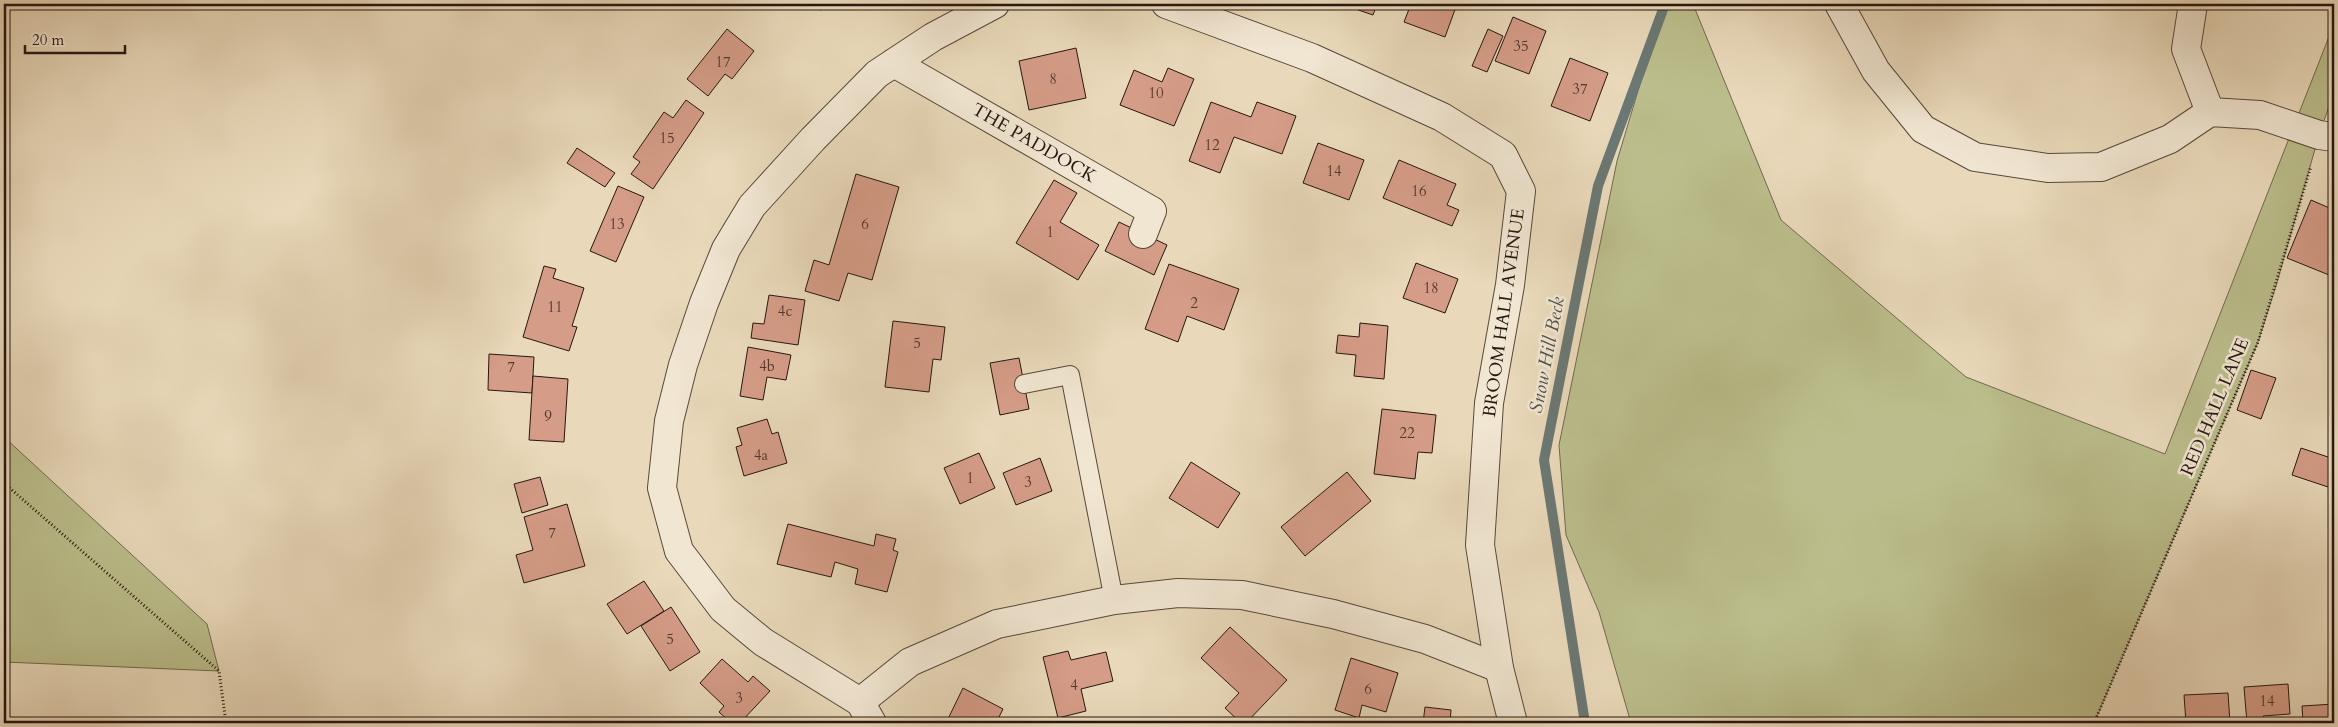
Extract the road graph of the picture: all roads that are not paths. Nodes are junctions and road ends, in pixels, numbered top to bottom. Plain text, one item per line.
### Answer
1 (995, 4) edge
2 (1166, 4) edge
3 (1839, 4) edge
4 (2193, 4) edge
5 (894, 63) junction
6 (2210, 112) junction
7 (2327, 136) edge
8 (1143, 234) dead end
9 (1024, 384) dead end
10 (1114, 600) junction
11 (1500, 668) junction
12 (866, 712) edge
13 (1513, 723) edge

1 - 5 street
2 - 11 street, BROOM HALL AVENUE
3 - 6 street
4 - 6 street
5 - 8 street, THE PADDOCK
5 - 12 street
6 - 7 street
9 - 10 lane
10 - 11 street
10 - 12 street
11 - 13 street, BROOM HALL AVENUE

